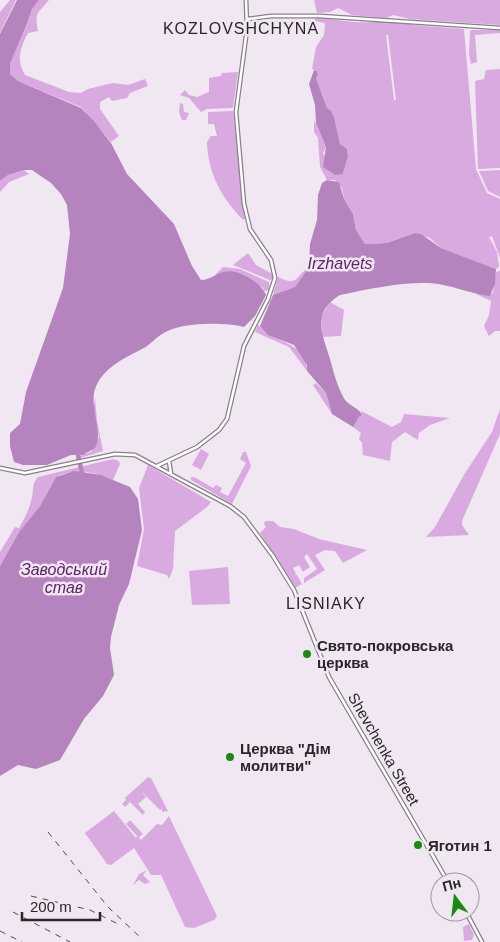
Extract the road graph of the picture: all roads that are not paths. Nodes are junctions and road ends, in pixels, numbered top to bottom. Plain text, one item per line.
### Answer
1 (246, 0) edge
2 (248, 19) junction
3 (500, 28) edge
4 (169, 461) junction
5 (157, 466) junction
6 (0, 468) edge
7 (172, 475) junction
8 (442, 872) edge
9 (471, 922) edge
10 (482, 942) edge

1 - 2 street
2 - 3 street
2 - 4 street
4 - 5 street
4 - 7 street
5 - 6 street, Shevchenka Street
5 - 7 street, Shevchenka Street
7 - 8 street, Shevchenka Street
9 - 10 street

